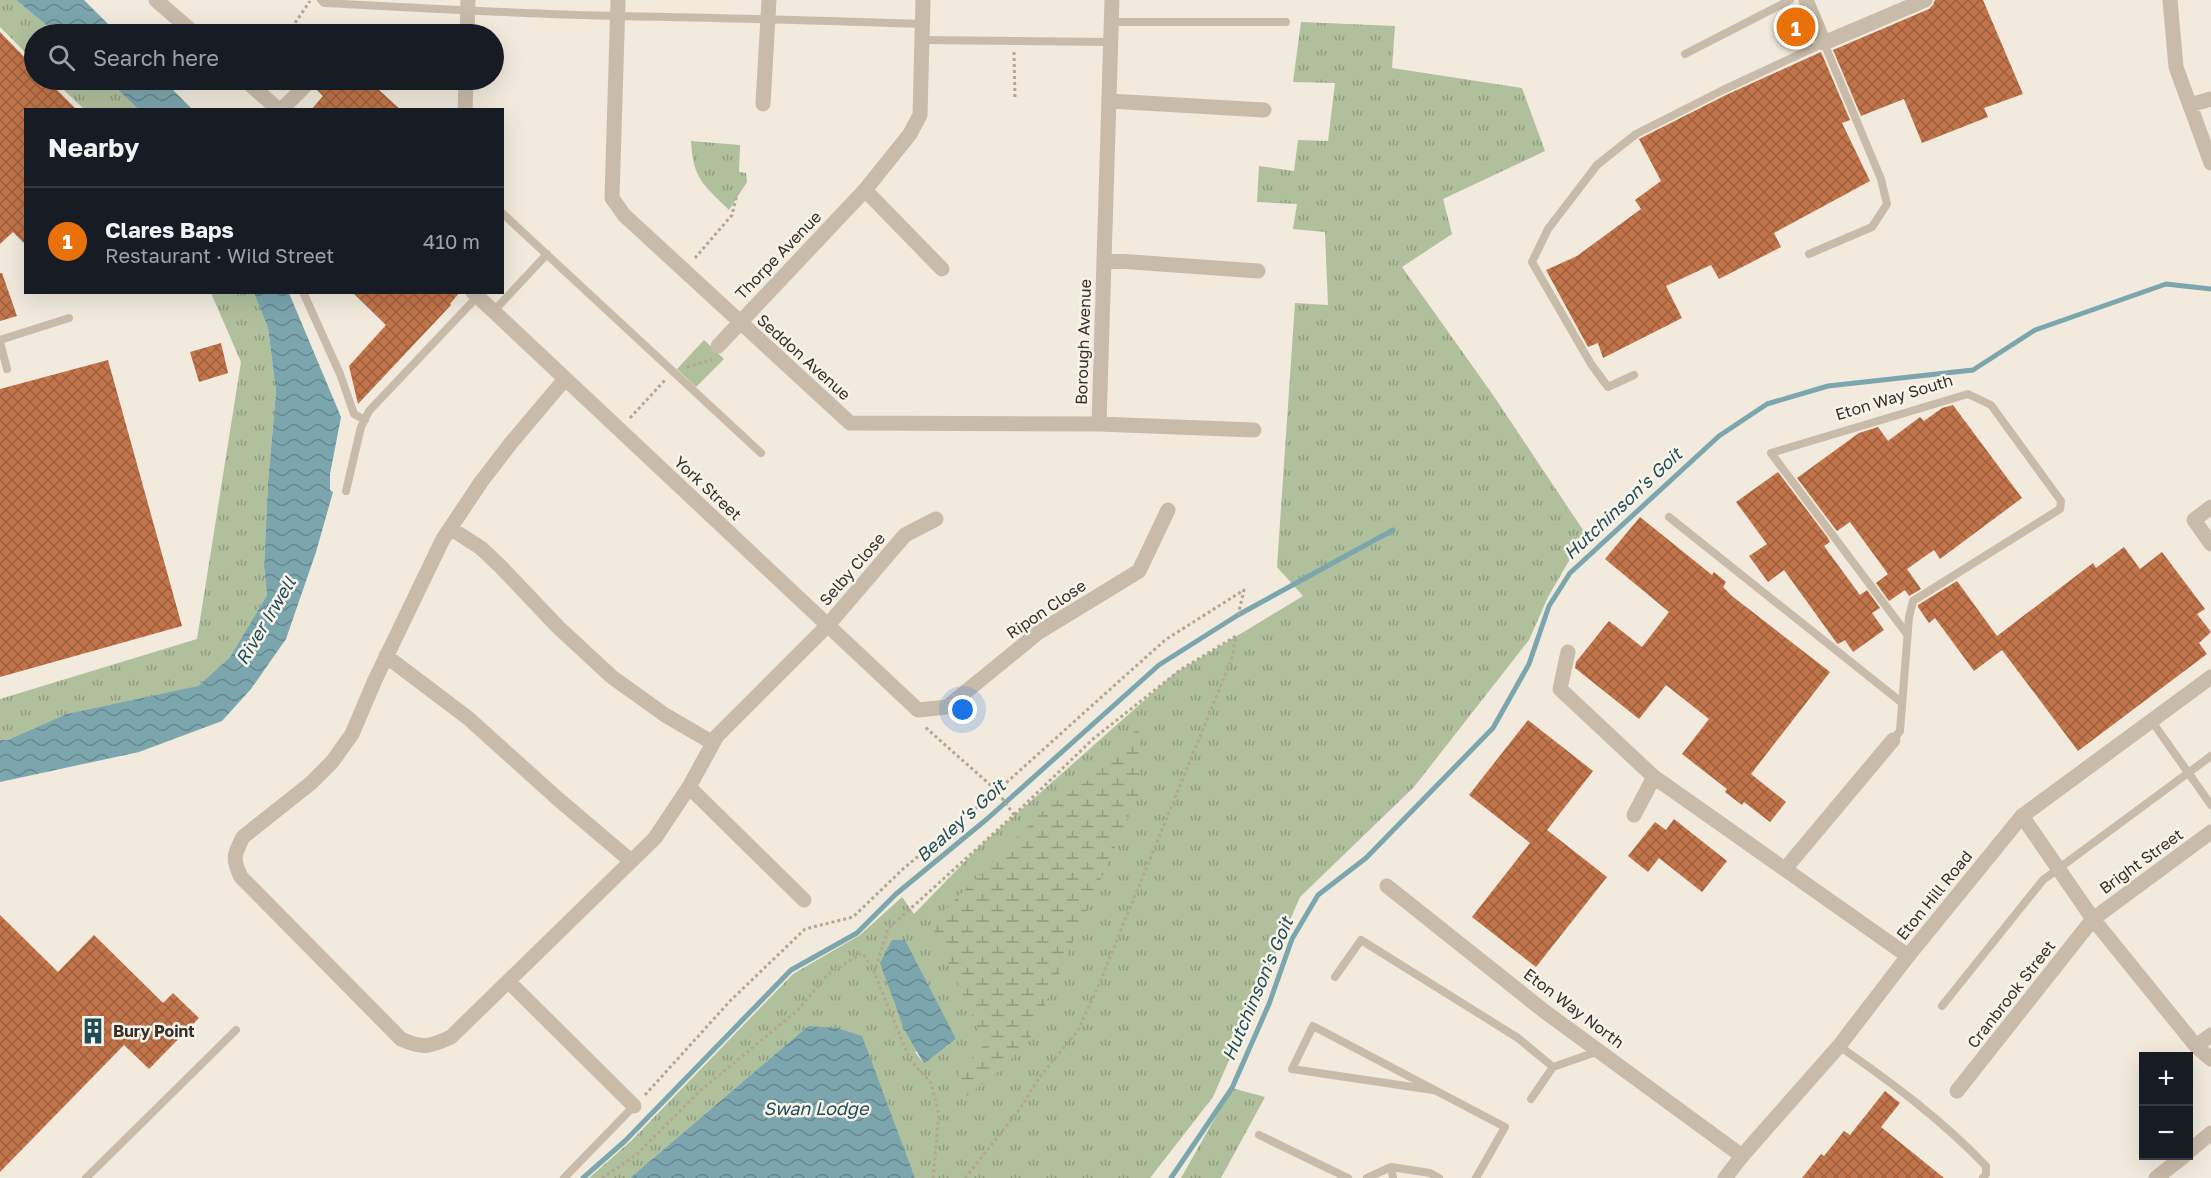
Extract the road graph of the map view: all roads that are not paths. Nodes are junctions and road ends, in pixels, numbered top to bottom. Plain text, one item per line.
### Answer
1 (156, 0) edge
2 (321, 0) edge
3 (769, 0) edge
4 (923, 0) edge
5 (1112, 0) edge
6 (1790, 0) edge
7 (1806, 0) edge
8 (1925, 0) edge
9 (2170, 0) edge
10 (468, 5) edge
11 (618, 8) edge
12 (768, 17) junction
13 (1112, 22) junction
14 (1286, 22) dead end
15 (184, 24) edge
16 (467, 24) edge
17 (924, 24) junction
18 (923, 40) junction
19 (1111, 42) junction
20 (1824, 43) junction
21 (1685, 54) dead end
22 (257, 90) edge
23 (301, 90) edge
24 (466, 90) edge
25 (2211, 99) edge
26 (1109, 101) junction
27 (763, 104) dead end
28 (2190, 105) junction
29 (278, 108) edge
30 (282, 108) edge
31 (465, 108) edge
32 (1264, 110) dead end
33 (2211, 163) edge
34 (865, 190) junction
35 (504, 215) edge
36 (547, 254) junction
37 (1809, 254) dead end
38 (1104, 261) junction
39 (942, 269) dead end
40 (1258, 271) dead end
41 (304, 294) edge
42 (475, 295) edge
43 (493, 312) junction
44 (69, 318) dead end
45 (739, 322) junction
46 (0, 341) edge
47 (718, 346) dead end
48 (7, 369) dead end
49 (1634, 375) dead end
50 (566, 379) junction
51 (365, 420) junction
52 (1099, 424) junction
53 (1254, 430) dead end
54 (761, 453) dead end
55 (346, 491) dead end
56 (2211, 507) edge
57 (1168, 510) dead end
58 (1669, 517) dead end
59 (936, 519) dead end
60 (450, 528) junction
61 (2211, 544) edge
62 (828, 625) junction
63 (1907, 634) junction
64 (1568, 652) dead end
65 (386, 656) junction
66 (2211, 677) edge
67 (1901, 702) junction
68 (918, 710) joint
69 (2151, 720) junction
70 (1893, 740) joint
71 (713, 743) junction
72 (2211, 756) edge
73 (2188, 772) junction
74 (1654, 777) junction
75 (689, 787) junction
76 (2211, 805) edge
77 (1634, 815) dead end
78 (2022, 816) junction
79 (2211, 832) edge
80 (631, 861) junction
81 (2058, 868) junction
82 (1785, 869) junction
83 (1388, 886) dead end
84 (804, 900) dead end
85 (2093, 919) junction
86 (1908, 956) junction
87 (1335, 977) dead end
88 (508, 981) junction
89 (1942, 1006) dead end
90 (236, 1030) dead end
91 (2211, 1035) edge
92 (1839, 1046) junction
93 (2196, 1046) junction
94 (1600, 1051) junction
95 (2211, 1059) edge
96 (1553, 1066) junction
97 (1433, 1090) junction
98 (1957, 1091) dead end
99 (1531, 1099) dead end
100 (634, 1106) joint
101 (2211, 1133) edge
102 (1259, 1135) dead end
103 (2193, 1148) edge
104 (1742, 1156) junction
105 (2178, 1160) edge
106 (1391, 1167) junction
107 (86, 1178) edge
108 (564, 1178) edge
109 (1348, 1178) edge
110 (1367, 1178) edge
111 (1393, 1178) edge
112 (1439, 1178) edge
113 (1476, 1178) edge
114 (1725, 1178) edge
115 (1983, 1178) edge
116 (2156, 1178) edge

1 - 15 street
2 - 10 lane
3 - 12 street
4 - 17 street, Thorpe Avenue
5 - 13 street, Borough Avenue
6 - 21 lane
7 - 20 street
8 - 20 street
9 - 28 street
10 - 11 lane
10 - 16 street
11 - 12 lane
11 - 45 street, Seddon Avenue
12 - 17 lane
12 - 27 street
13 - 14 lane
13 - 19 street, Borough Avenue
17 - 18 street, Thorpe Avenue
18 - 19 lane
18 - 34 street, Thorpe Avenue
19 - 26 street, Borough Avenue
20 - 37 lane
20 - 49 lane
22 - 29 street
23 - 30 street
24 - 31 street
25 - 28 street
26 - 32 street
26 - 38 street, Borough Avenue
28 - 33 street
34 - 39 street
34 - 45 street, Thorpe Avenue
35 - 36 lane
36 - 43 lane
36 - 54 lane
38 - 40 street, Borough Avenue
38 - 52 street, Borough Avenue
41 - 51 lane
42 - 43 street, York Street
42 - 51 lane
43 - 50 street, York Street
44 - 46 lane
45 - 47 street, Thorpe Avenue
45 - 52 street, Seddon Avenue
46 - 48 lane
50 - 60 street, Selby Close
50 - 62 street, York Street
51 - 55 lane
52 - 53 street, Seddon Avenue
56 - 61 street
57 - 68 street, Ripon Close
58 - 67 lane
59 - 62 street, Selby Close
60 - 65 street, Selby Close
60 - 71 street
62 - 68 street, York Street
62 - 71 street, Selby Close
63 - 63 lane, Eton Way South
63 - 67 lane, Eton Way South
64 - 74 street
65 - 80 street
65 - 88 street, Selby Close
66 - 69 street, Eton Hill Road
67 - 70 lane, Eton Way South
69 - 73 lane
69 - 78 street, Eton Hill Road
70 - 82 street, Eton Way South
71 - 75 street, Selby Close
72 - 73 lane
73 - 76 lane
73 - 81 lane
74 - 77 street
74 - 82 street
75 - 80 street, Selby Close
75 - 84 street
78 - 81 street
78 - 86 street, Eton Hill Road
79 - 85 street, Bright Street
80 - 88 street, Selby Close
81 - 85 street
81 - 89 lane
82 - 86 street
83 - 94 street, Eton Way North
85 - 93 street
85 - 98 street, Cranbrook Street
86 - 92 street, Eton Hill Road
87 - 96 lane
88 - 100 street
90 - 107 lane
91 - 93 street
92 - 104 street, Eton Hill Road
92 - 115 lane
93 - 95 street
94 - 96 lane
94 - 104 street, Eton Way North
96 - 99 lane
97 - 97 lane
97 - 113 lane
100 - 108 lane
101 - 103 street
102 - 109 lane
104 - 114 street, Eton Hill Road
105 - 116 street
106 - 110 lane
106 - 111 lane
106 - 112 lane

